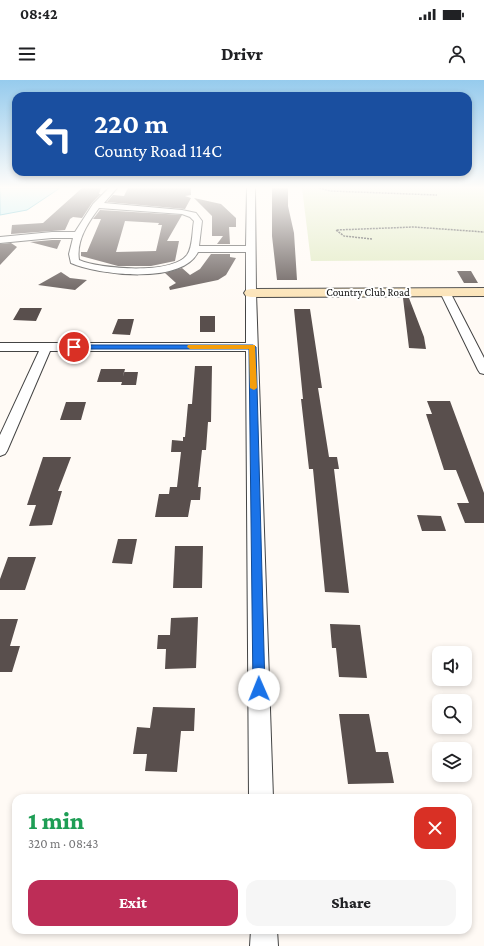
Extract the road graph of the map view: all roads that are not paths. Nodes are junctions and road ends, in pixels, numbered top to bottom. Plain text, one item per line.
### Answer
1 (82, 228) edge
2 (197, 228) edge
3 (251, 228) edge
4 (78, 235) junction
5 (0, 240) edge
6 (194, 249) junction
7 (251, 249) junction
8 (445, 292) junction
9 (484, 292) edge
10 (251, 293) junction
11 (0, 347) edge
12 (46, 347) junction
13 (253, 347) junction
14 (484, 370) edge
15 (0, 451) edge
16 (261, 794) edge
17 (264, 934) edge
18 (264, 946) edge

1 - 4 street
2 - 6 street
3 - 7 street
4 - 5 street
4 - 6 street
6 - 7 street
7 - 10 street
8 - 9 street, Country Club Road
8 - 10 street, Country Club Road
8 - 14 street
10 - 13 street
11 - 12 street
12 - 13 street
12 - 15 street
13 - 16 street
17 - 18 street

